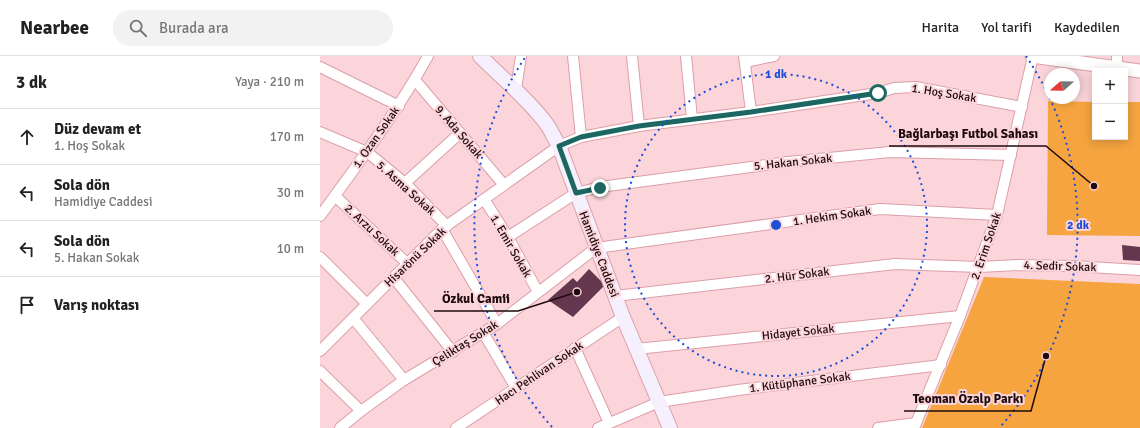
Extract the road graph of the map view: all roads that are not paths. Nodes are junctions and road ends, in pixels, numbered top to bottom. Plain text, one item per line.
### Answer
1 (428, 56) edge
2 (480, 56) edge
3 (521, 56) edge
4 (573, 56) edge
5 (632, 56) edge
6 (686, 56) edge
7 (774, 56) edge
8 (1033, 56) edge
9 (744, 59) edge
10 (1117, 62) edge
11 (320, 67) edge
12 (1140, 71) edge
13 (415, 80) junction
14 (516, 89) junction
15 (398, 106) junction
16 (1022, 107) junction
17 (751, 112) junction
18 (692, 119) junction
19 (639, 126) junction
20 (320, 132) edge
21 (460, 133) junction
22 (581, 137) junction
23 (559, 146) junction
24 (367, 152) junction
25 (1011, 155) junction
26 (405, 183) junction
27 (504, 185) junction
28 (576, 193) junction
29 (484, 199) junction
30 (328, 200) edge
31 (997, 215) junction
32 (320, 216) edge
33 (444, 228) junction
34 (508, 237) junction
35 (596, 248) junction
36 (320, 257) edge
37 (408, 264) junction
38 (979, 267) junction
39 (1140, 270) edge
40 (394, 278) junction
41 (538, 292) junction
42 (615, 296) junction
43 (367, 304) junction
44 (960, 316) junction
45 (623, 317) junction
46 (353, 318) junction
47 (497, 324) junction
48 (484, 334) junction
49 (575, 348) junction
50 (321, 349) edge
51 (636, 349) junction
52 (453, 352) junction
53 (941, 365) junction
54 (320, 371) edge
55 (404, 380) junction
56 (516, 388) junction
57 (659, 402) junction
58 (361, 411) junction
59 (608, 423) junction
60 (915, 426) edge
61 (340, 428) edge
62 (456, 428) edge
63 (598, 428) edge
64 (670, 428) edge
65 (878, 428) edge

1 - 13 street, 1. Ozan Sokak
2 - 14 main road, Hamidiye Caddesi
3 - 14 street
4 - 22 street
5 - 19 street
6 - 18 street
7 - 9 street
8 - 10 street
8 - 16 street, 2. Erim Sokak
9 - 17 street
10 - 12 street
11 - 15 street
13 - 15 street, 1. Ozan Sokak
13 - 21 street, 9. Ada Sokak
14 - 23 main road, Hamidiye Caddesi
15 - 24 street, 1. Ozan Sokak
16 - 17 street, 1. Hoş Sokak
16 - 25 street, 2. Erim Sokak
17 - 18 street, 1. Hoş Sokak
18 - 19 street, 1. Hoş Sokak
19 - 22 street, 1. Hoş Sokak
20 - 24 street, 5. Asma Sokak
21 - 26 street
21 - 27 street, 9. Ada Sokak
22 - 23 street, 1. Hoş Sokak
23 - 27 street, Hisarönü Sokak
23 - 28 main road, Hamidiye Caddesi
24 - 26 street, 5. Asma Sokak
24 - 30 street, 1. Ozan Sokak
25 - 28 street, 5. Hakan Sokak
25 - 31 street, 2. Erim Sokak
26 - 33 street, 5. Asma Sokak
27 - 29 street, Hisarönü Sokak
28 - 34 street
28 - 35 main road, Hamidiye Caddesi
29 - 33 street, Hisarönü Sokak
29 - 34 street, 1. Emir Sokak
30 - 32 street, 1. Ozan Sokak
30 - 37 street, 2. Arzu Sokak
31 - 35 street, 1. Hekim Sokak
31 - 38 street, 2. Erim Sokak
33 - 37 street, Hisarönü Sokak
33 - 47 street, 5. Asma Sokak
34 - 41 street, 1. Emir Sokak
35 - 41 street, Çeliktaş Sokak
35 - 42 main road, Hamidiye Caddesi
36 - 43 street
37 - 40 street, Hisarönü Sokak
38 - 39 street, 4. Sedir Sokak
38 - 42 street, 2. Hür Sokak
38 - 44 street, 2. Erim Sokak
40 - 43 street, Hisarönü Sokak
40 - 52 street
41 - 47 street, Çeliktaş Sokak
42 - 45 main road, Hamidiye Caddesi
43 - 46 street, Hisarönü Sokak
44 - 51 street, Hidayet Sokak
44 - 53 street, 2. Erim Sokak
45 - 49 street, Hacı Pehlivan Sokak
45 - 51 main road, Hamidiye Caddesi
46 - 50 street, Hisarönü Sokak
46 - 55 street
47 - 48 street, Çeliktaş Sokak
48 - 52 street, Çeliktaş Sokak
48 - 56 street
49 - 56 street, Hacı Pehlivan Sokak
49 - 59 street
51 - 57 main road, Hamidiye Caddesi
52 - 55 street, Çeliktaş Sokak
53 - 57 street, 1. Kütüphane Sokak
53 - 60 street, 2. Erim Sokak
54 - 58 street
55 - 58 street, Çeliktaş Sokak
56 - 62 street, Hacı Pehlivan Sokak
57 - 59 street, 1. Kütüphane Sokak
57 - 64 main road, Hamidiye Caddesi
58 - 61 street, Çeliktaş Sokak
59 - 63 street, 1. Kütüphane Sokak
60 - 65 street

